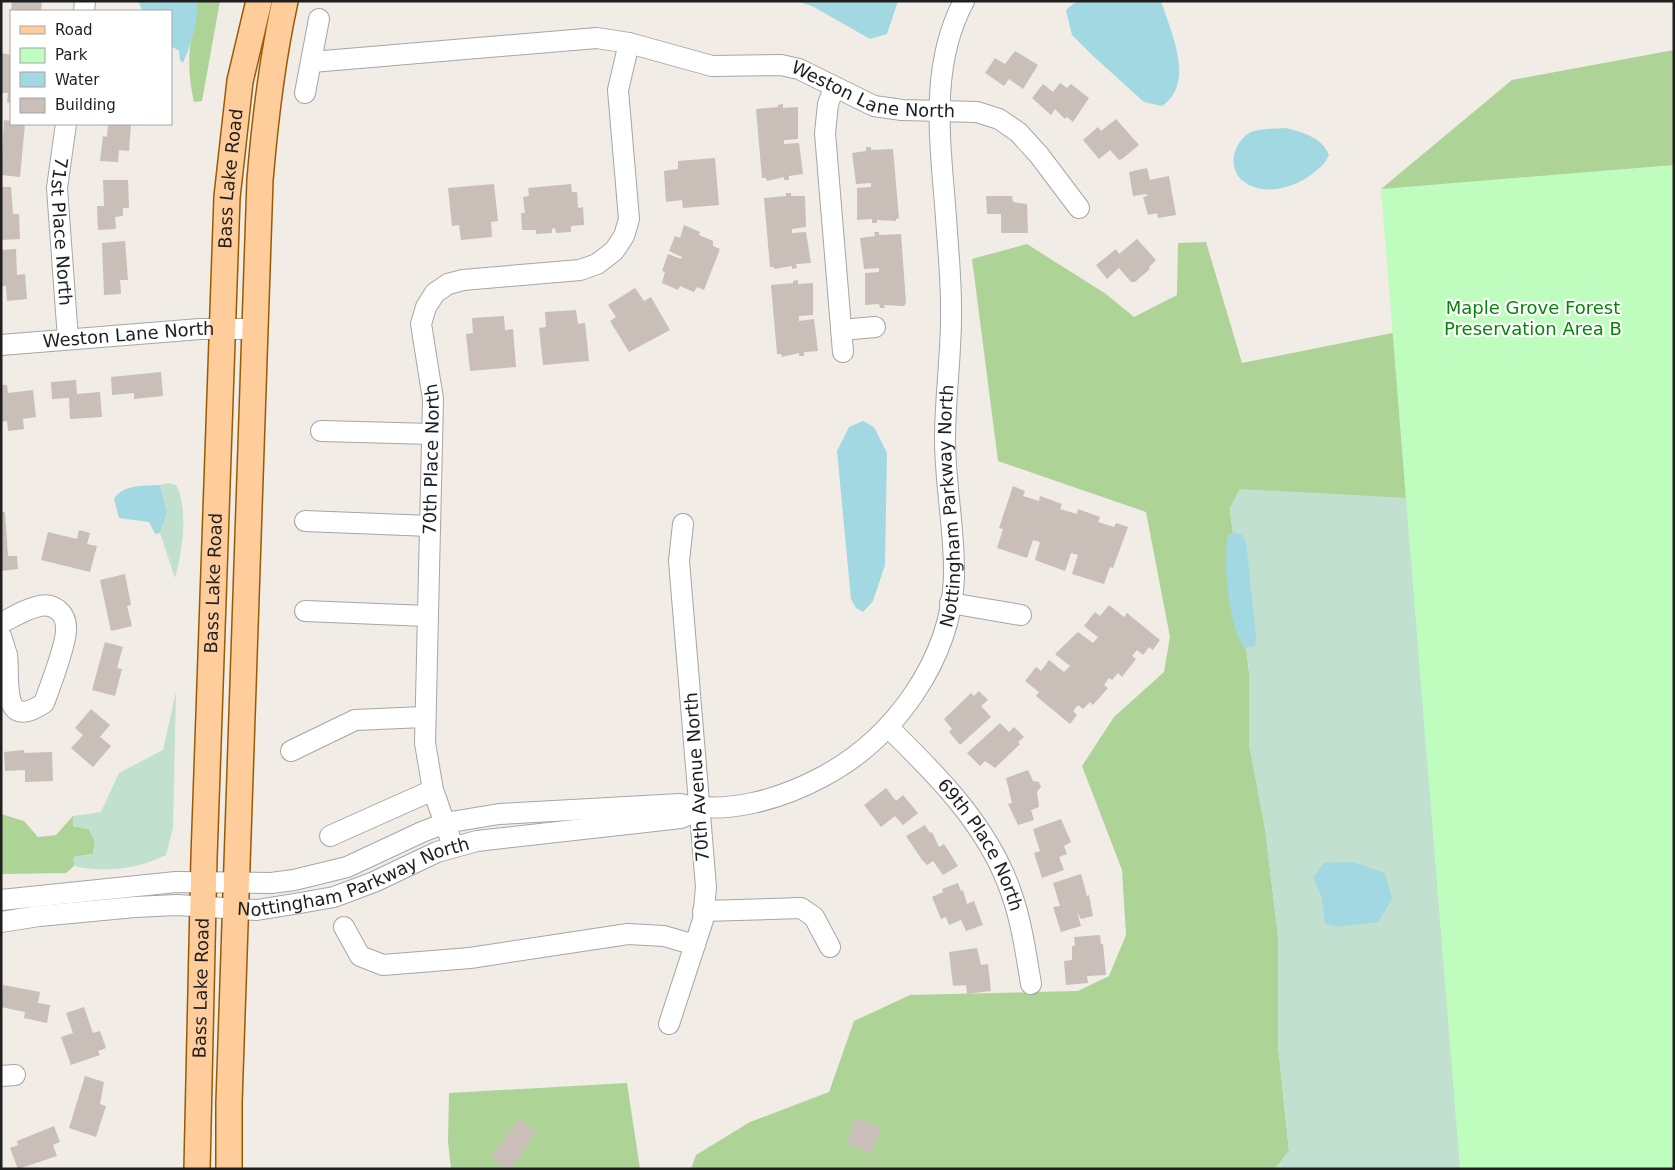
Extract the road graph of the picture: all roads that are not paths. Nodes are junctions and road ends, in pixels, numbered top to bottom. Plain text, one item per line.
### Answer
1 (259, 1) edge
2 (286, 1) edge
3 (964, 1) edge
4 (319, 19) dead end
5 (629, 43) junction
6 (312, 62) junction
7 (834, 88) junction
8 (305, 93) dead end
9 (939, 111) junction
10 (66, 125) edge
11 (1079, 208) dead end
12 (875, 327) dead end
13 (221, 328) junction
14 (256, 329) junction
15 (841, 330) junction
16 (68, 339) junction
17 (1, 345) edge
18 (843, 352) dead end
19 (321, 431) dead end
20 (432, 434) junction
21 (305, 521) dead end
22 (683, 524) dead end
23 (430, 526) junction
24 (950, 603) junction
25 (305, 612) dead end
26 (427, 616) junction
27 (1021, 616) dead end
28 (1, 623) edge
29 (1, 636) edge
30 (424, 717) junction
31 (889, 728) junction
32 (291, 751) dead end
33 (433, 790) junction
34 (700, 809) junction
35 (445, 823) junction
36 (330, 836) dead end
37 (453, 846) junction
38 (204, 882) junction
39 (236, 883) junction
40 (1, 900) edge
41 (203, 907) junction
42 (235, 910) junction
43 (704, 911) junction
44 (1, 922) edge
45 (344, 927) dead end
46 (695, 944) junction
47 (830, 947) dead end
48 (1031, 984) dead end
49 (669, 1024) dead end
50 (197, 1169) edge
51 (229, 1169) edge

1 - 13 main road, Bass Lake Road
2 - 14 main road, Bass Lake Road
3 - 9 street, Nottingham Parkway North
4 - 6 street
5 - 6 street, Weston Lane North
5 - 7 street, Weston Lane North
5 - 20 street, 70th Place North
6 - 8 street
7 - 9 street, Weston Lane North
7 - 15 street
9 - 11 street, Weston Lane North
9 - 24 street, Nottingham Parkway North
10 - 16 street, 71st Place North
12 - 15 street
13 - 14 street, Weston Lane North
13 - 16 street, Weston Lane North
13 - 38 main road, Bass Lake Road
14 - 39 main road, Bass Lake Road
15 - 18 street
16 - 17 street, Weston Lane North
19 - 20 street
20 - 23 street, 70th Place North
21 - 23 street
22 - 34 street, 70th Avenue North
23 - 26 street, 70th Place North
24 - 27 street
24 - 31 street, Nottingham Parkway North
25 - 26 street
26 - 30 street, 70th Place North
28 - 29 street
30 - 32 street
30 - 33 street, 70th Place North
31 - 34 street, Nottingham Parkway North
31 - 48 street, 69th Place North
33 - 35 street, 70th Place North
33 - 36 street
34 - 35 street, Nottingham Parkway North
34 - 37 street, Nottingham Parkway North
34 - 43 street, 70th Avenue North
35 - 37 street, 70th Place North
35 - 39 street, Nottingham Parkway North
37 - 42 street, Nottingham Parkway North
38 - 39 street, Nottingham Parkway North
38 - 40 street, Nottingham Parkway North
38 - 41 main road, Bass Lake Road
39 - 42 main road, Bass Lake Road
41 - 42 street, Nottingham Parkway North
41 - 44 street, Nottingham Parkway North
41 - 50 main road, Bass Lake Road
42 - 51 main road, Bass Lake Road
43 - 46 street, 70th Avenue North
43 - 47 street
45 - 46 street
46 - 49 street, 70th Avenue North

